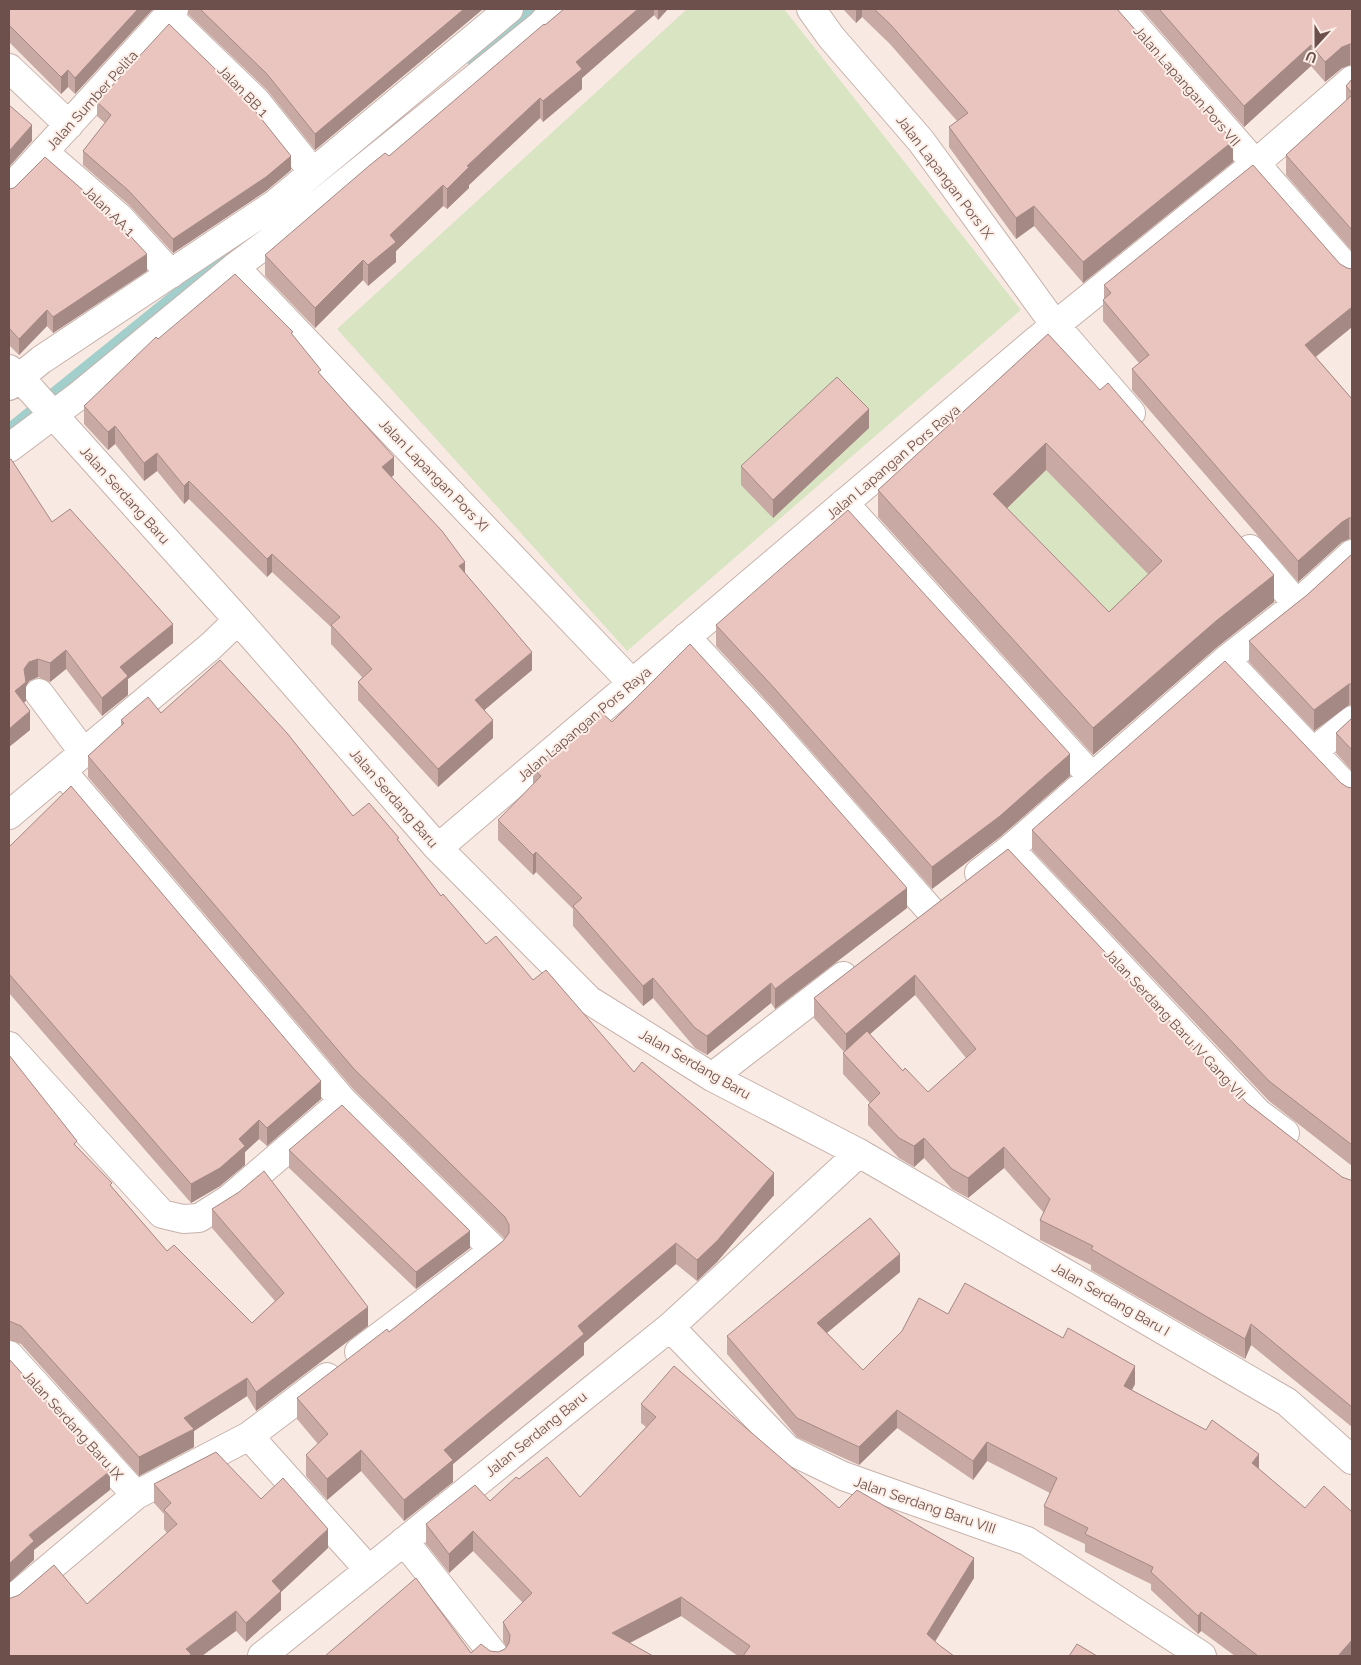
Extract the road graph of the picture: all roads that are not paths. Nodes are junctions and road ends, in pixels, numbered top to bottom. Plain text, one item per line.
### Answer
1 (555, 9) edge
2 (811, 9) edge
3 (1120, 9) edge
4 (502, 11) edge
5 (171, 12) edge
6 (9, 68) edge
7 (1352, 80) edge
8 (69, 125) junction
9 (44, 152) junction
10 (1255, 164) junction
11 (313, 172) junction
12 (9, 190) edge
13 (235, 267) junction
14 (171, 274) junction
15 (1352, 274) edge
16 (1055, 325) junction
17 (28, 391) edge
18 (1149, 434) edge
19 (9, 448) edge
20 (844, 503) junction
21 (1233, 530) edge
22 (1352, 554) edge
23 (1297, 604) junction
24 (238, 620) junction
25 (686, 637) junction
26 (1226, 660) junction
27 (632, 683) junction
28 (39, 693) dead end
29 (1352, 720) edge
30 (1313, 752) junction
31 (84, 753) junction
32 (62, 772) junction
33 (1092, 777) junction
34 (1352, 793) edge
35 (9, 815) edge
36 (438, 848) junction
37 (1010, 849) junction
38 (930, 910) junction
39 (907, 928) edge
40 (860, 963) edge
41 (9, 1046) edge
42 (712, 1077) junction
43 (343, 1101) junction
44 (1305, 1149) edge
45 (859, 1153) junction
46 (670, 1326) junction
47 (9, 1355) edge
48 (249, 1436) junction
49 (1352, 1460) edge
50 (136, 1495) junction
51 (404, 1541) junction
52 (368, 1569) junction
53 (9, 1602) edge
54 (262, 1656) edge
55 (495, 1656) edge
56 (1202, 1656) edge

1 - 13 street
2 - 16 street, Jalan Lapangan Pors IX
3 - 10 street, Jalan Lapangan Pors VII
4 - 11 street
5 - 8 street, Jalan Sumber Pelita
5 - 11 street, Jalan BB 1
6 - 8 street
7 - 10 street, Jalan Lapangan Pors Raya
8 - 9 street, Jalan Sumber Pelita
9 - 12 street, Jalan Sumber Pelita
9 - 14 street, Jalan AA 1
10 - 15 street, Jalan Lapangan Pors VII
10 - 16 street, Jalan Lapangan Pors Raya
11 - 14 street
13 - 17 street
13 - 27 street, Jalan Lapangan Pors XI
14 - 17 street
16 - 18 street, Jalan Lapangan Pors IX
16 - 20 street, Jalan Lapangan Pors Raya
17 - 19 street
17 - 24 street, Jalan Serdang Baru
20 - 25 street, Jalan Lapangan Pors Raya
20 - 33 street
21 - 23 street
22 - 23 street
23 - 26 street
24 - 31 street
24 - 36 street, Jalan Serdang Baru
25 - 27 street, Jalan Lapangan Pors Raya
25 - 38 street
26 - 30 street
26 - 33 street
27 - 36 street, Jalan Lapangan Pors Raya
28 - 31 street
29 - 30 street
30 - 34 street
31 - 32 street
32 - 35 street
32 - 43 street
33 - 37 street
36 - 42 street, Jalan Serdang Baru
37 - 38 street
37 - 44 street, Jalan Serdang Baru IV Gang VII
38 - 39 street
40 - 42 street
41 - 43 street
42 - 45 street, Jalan Serdang Baru
43 - 48 street
45 - 46 street, Jalan Serdang Baru
45 - 49 street, Jalan Serdang Baru I
46 - 51 street, Jalan Serdang Baru
46 - 56 street, Jalan Serdang Baru VIII
47 - 50 street, Jalan Serdang Baru IX
48 - 50 street
48 - 52 street
50 - 53 street
51 - 52 street, Jalan Serdang Baru
51 - 55 street
52 - 54 street, Jalan Serdang Baru

